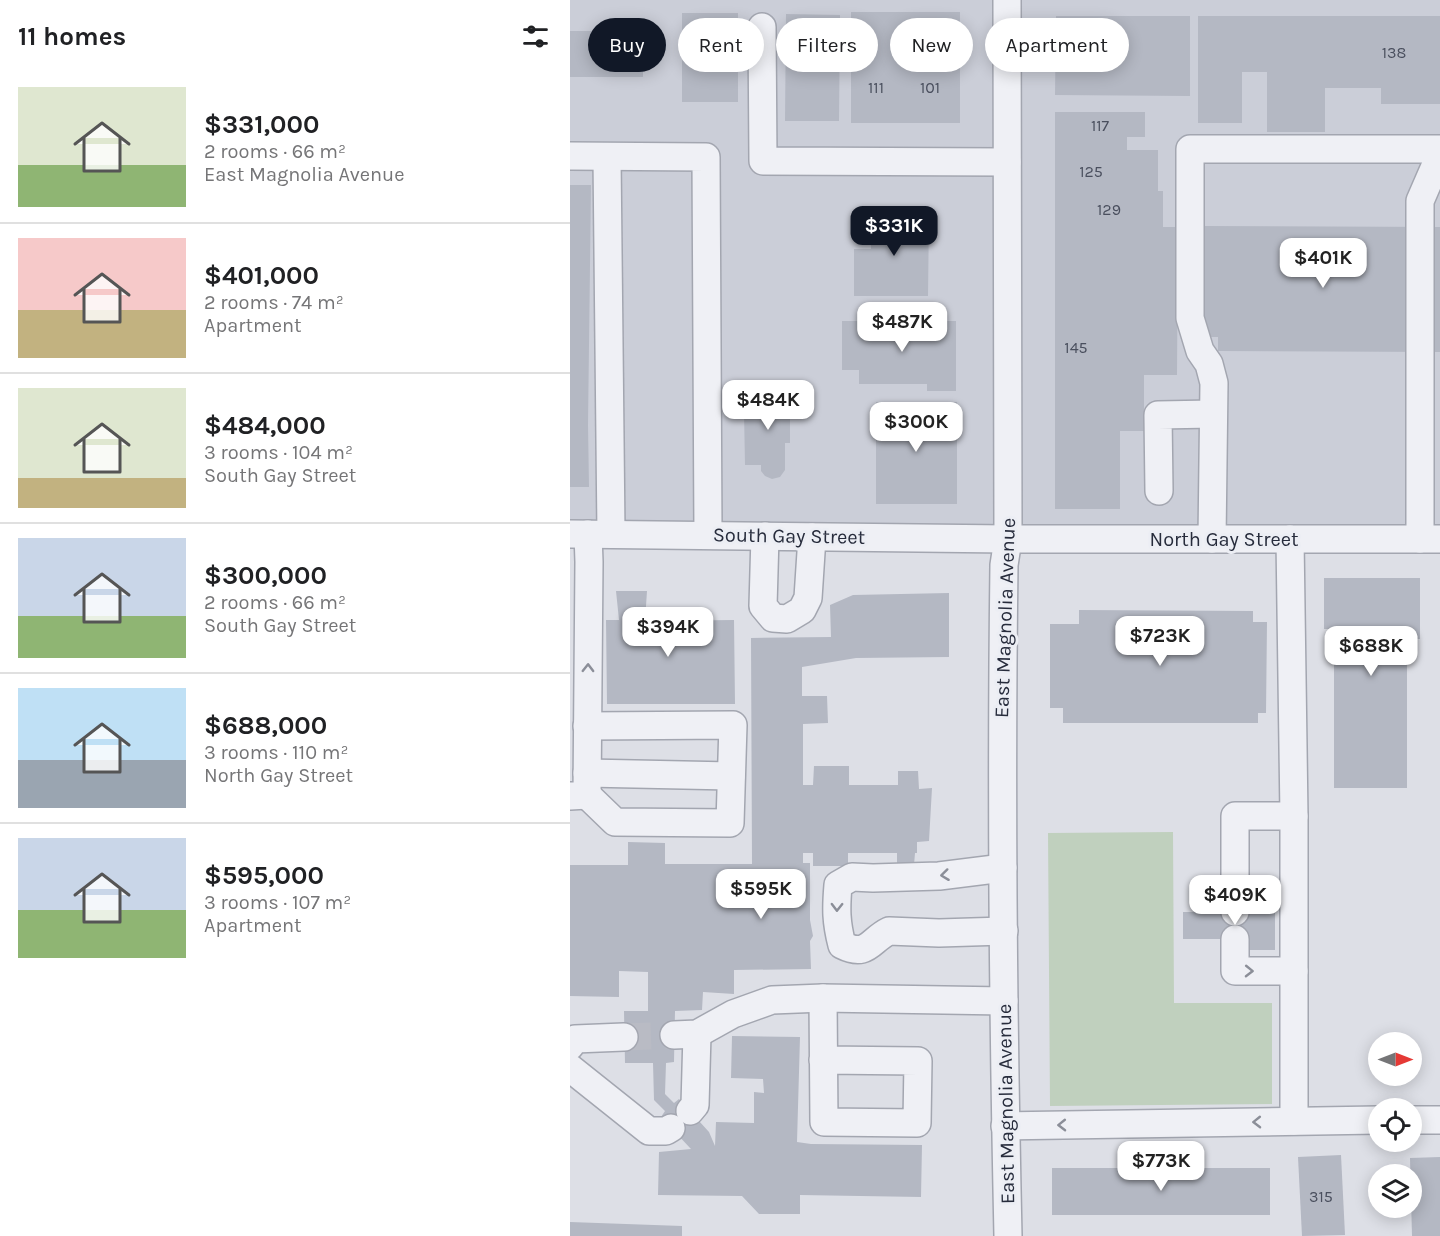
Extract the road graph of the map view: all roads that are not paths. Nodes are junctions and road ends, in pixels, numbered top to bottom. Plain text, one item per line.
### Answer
1 (1007, 0) edge
2 (762, 72) edge
3 (1440, 149) edge
4 (1440, 155) edge
5 (570, 156) edge
6 (607, 157) junction
7 (1007, 162) junction
8 (1213, 414) junction
9 (1159, 491) dead end
10 (590, 534) edge
11 (708, 535) junction
12 (765, 536) junction
13 (812, 537) junction
14 (1008, 539) junction
15 (1212, 539) junction
16 (1290, 539) junction
17 (1430, 539) edge
18 (587, 726) junction
19 (731, 776) junction
20 (581, 788) edge
21 (1294, 816) junction
22 (1003, 868) junction
23 (1235, 912) dead end
24 (1004, 931) junction
25 (1235, 939) dead end
26 (1294, 971) junction
27 (823, 998) junction
28 (1004, 1001) junction
29 (624, 1037) tunnel mouth
30 (570, 1046) edge
31 (823, 1060) dead end
32 (570, 1068) edge
33 (1368, 1120) edge
34 (1422, 1120) edge
35 (1440, 1120) edge
36 (1294, 1121) junction
37 (1005, 1126) junction
38 (1008, 1236) edge

1 - 7 street, East Magnolia Avenue
2 - 7 street
3 - 8 street
4 - 17 street
5 - 6 street
6 - 10 street
6 - 11 street
7 - 14 street, East Magnolia Avenue
8 - 9 street
8 - 15 street
10 - 11 street, South Gay Street
18 -> 10 street
11 - 12 street, South Gay Street
12 - 13 street, South Gay Street
12 - 13 street
13 - 14 street, South Gay Street
14 - 15 street, North Gay Street
14 - 22 street, East Magnolia Avenue
15 - 16 street, North Gay Street
16 - 17 street, North Gay Street
16 - 21 street
18 - 19 street
18 - 20 street
19 - 20 street
19 - 20 street
21 - 23 street
21 - 26 street
22 - 24 street, East Magnolia Avenue
22 -> 24 street
24 - 28 street, East Magnolia Avenue
25 -> 26 street
26 - 36 street
27 - 28 street
27 - 31 street
27 - 32 street
28 - 37 street, East Magnolia Avenue
29 - 30 street
33 - 36 street
34 - 35 street
36 -> 37 street
37 - 38 street, East Magnolia Avenue

